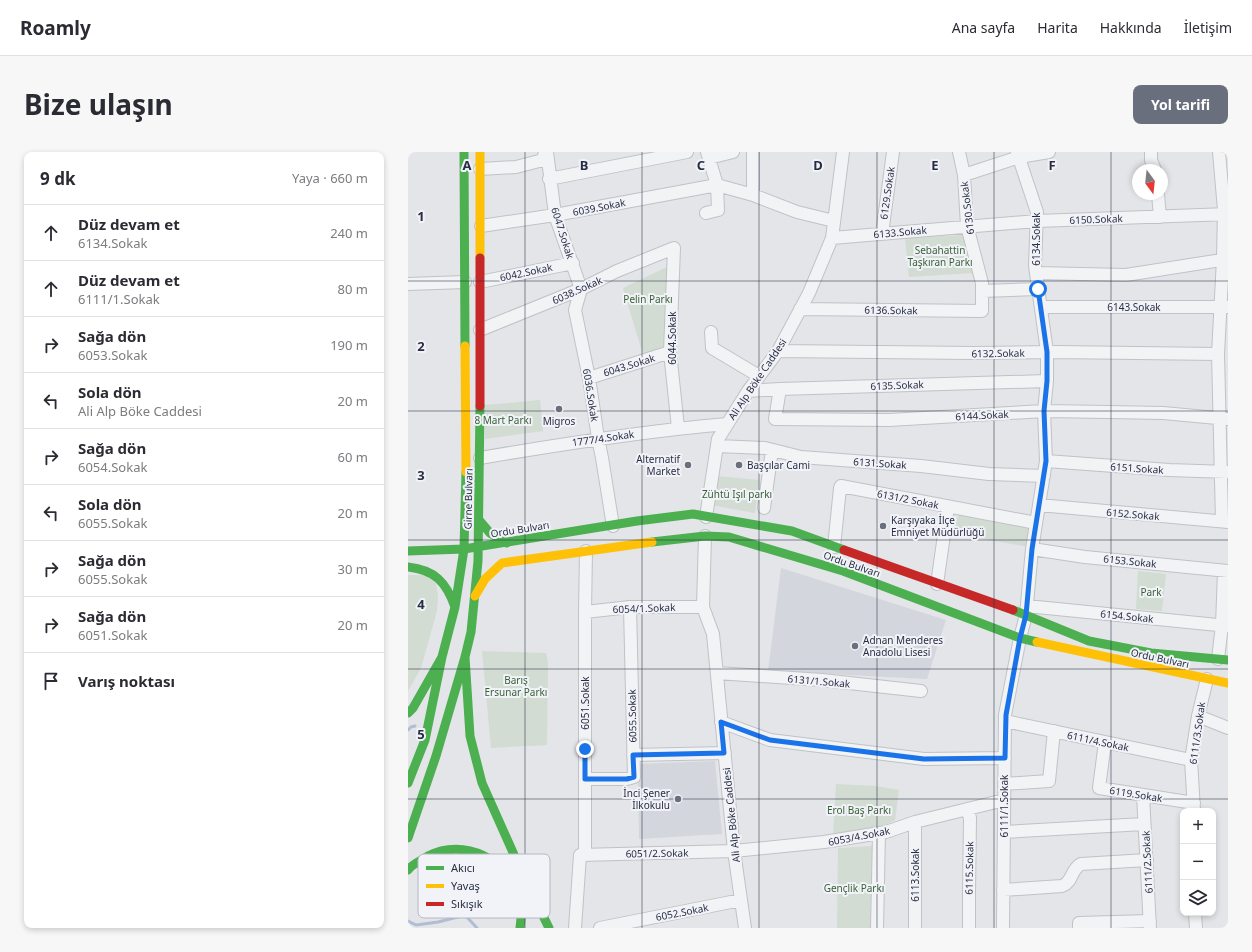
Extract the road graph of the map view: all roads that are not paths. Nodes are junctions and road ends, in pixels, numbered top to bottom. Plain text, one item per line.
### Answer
1 (465, 152) edge
2 (480, 152) edge
3 (546, 152) edge
4 (687, 152) edge
5 (733, 152) edge
6 (754, 152) edge
7 (843, 152) edge
8 (893, 152) edge
9 (959, 152) edge
10 (1049, 152) edge
11 (1151, 152) edge
12 (1219, 152) edge
13 (708, 155) edge
14 (1018, 155) edge
15 (1153, 164) edge
16 (480, 170) junction
17 (964, 175) junction
18 (550, 179) junction
19 (717, 185) junction
20 (753, 195) junction
21 (1159, 200) edge
22 (706, 213) dead end
23 (1226, 214) edge
24 (555, 215) junction
25 (1160, 217) junction
26 (834, 221) junction
27 (1037, 221) junction
28 (480, 226) junction
29 (967, 226) junction
30 (882, 234) junction
31 (832, 238) junction
32 (674, 248) joint
33 (1226, 259) edge
34 (573, 263) junction
35 (1036, 273) junction
36 (465, 282) junction
37 (480, 282) junction
38 (408, 284) edge
39 (582, 289) junction
40 (1038, 289) junction
41 (982, 291) junction
42 (1040, 307) junction
43 (1224, 307) edge
44 (800, 309) junction
45 (982, 311) joint
46 (480, 330) junction
47 (711, 332) dead end
48 (1224, 339) edge
49 (778, 351) junction
50 (670, 352) junction
51 (1047, 352) junction
52 (1218, 354) junction
53 (759, 376) junction
54 (589, 378) junction
55 (1047, 381) junction
56 (1223, 383) edge
57 (780, 389) junction
58 (748, 391) junction
59 (1044, 411) junction
60 (1224, 419) edge
61 (727, 424) junction
62 (678, 428) junction
63 (598, 438) junction
64 (717, 446) junction
65 (772, 450) junction
66 (480, 458) junction
67 (1046, 461) junction
68 (1224, 471) edge
69 (1044, 476) junction
70 (1039, 505) junction
71 (948, 507) junction
72 (764, 508) dead end
73 (706, 517) junction
74 (478, 520) junction
75 (1225, 522) edge
76 (1036, 523) junction
77 (613, 526) junction
78 (706, 536) junction
79 (507, 543) junction
80 (478, 547) junction
81 (834, 547) junction
82 (464, 549) junction
83 (1032, 549) junction
84 (408, 551) edge
85 (586, 551) junction
86 (408, 567) edge
87 (1226, 571) edge
88 (937, 584) junction
89 (475, 596) junction
90 (455, 607) junction
91 (630, 607) junction
92 (702, 607) junction
93 (1026, 610) junction
94 (585, 612) junction
95 (1225, 626) edge
96 (1020, 638) junction
97 (442, 657) junction
98 (465, 657) junction
99 (1223, 660) edge
100 (717, 673) junction
101 (1207, 679) junction
102 (1228, 683) edge
103 (921, 691) dead end
104 (408, 713) edge
105 (1198, 716) junction
106 (1006, 721) junction
107 (721, 722) junction
108 (1228, 728) edge
109 (1054, 731) junction
110 (1104, 742) junction
111 (724, 753) junction
112 (633, 755) junction
113 (1005, 758) junction
114 (1192, 760) junction
115 (585, 779) junction
116 (408, 783) edge
117 (1004, 784) junction
118 (1143, 795) junction
119 (1004, 800) junction
120 (1194, 807) edge
121 (967, 809) junction
122 (915, 822) junction
123 (1144, 824) junction
124 (1004, 832) junction
125 (879, 833) junction
126 (408, 838) edge
127 (734, 851) junction
128 (431, 854) edge
129 (480, 854) edge
130 (514, 854) edge
131 (582, 855) junction
132 (1147, 860) junction
133 (418, 862) edge
134 (408, 870) edge
135 (1003, 890) junction
136 (741, 900) junction
137 (1195, 916) edge
138 (521, 918) edge
139 (544, 918) edge
140 (1150, 925) edge
141 (520, 928) edge
142 (549, 928) edge
143 (575, 928) edge
144 (600, 928) edge
145 (745, 928) edge
146 (877, 928) edge
147 (915, 928) edge
148 (969, 928) edge
149 (1003, 928) edge
150 (1079, 928) edge
151 (1196, 928) edge

1 - 16 main road
1 - 36 main road, Girne Bulvarı
2 - 16 main road, Girne Bulvarı
3 - 16 street
3 - 18 street, 6047.Sokak
4 - 18 street
5 - 13 street
6 - 20 street
7 - 26 street, Ali Alp Böke Caddesi
8 - 30 street, 6129.Sokak
9 - 17 street, 6130.Sokak
10 - 14 street
11 - 15 street
12 - 23 street
13 - 19 street
14 - 17 street
14 - 27 street, 6134.Sokak
16 - 28 main road, Girne Bulvarı
17 - 29 street, 6130.Sokak
18 - 24 street, 6047.Sokak
19 - 20 street, 6039.Sokak
19 - 22 street
19 - 24 street, 6039.Sokak
20 - 26 street, 6039.Sokak
21 - 25 street
23 - 25 street, 6150.Sokak
23 - 33 street
24 - 28 street, 6039.Sokak
24 - 34 street, 6047.Sokak
25 - 27 street, 6150.Sokak
26 - 31 street, Ali Alp Böke Caddesi
27 - 29 street, 6150.Sokak
27 - 35 street, 6134.Sokak
28 - 37 main road, Girne Bulvarı
29 - 30 street, 6133.Sokak
29 - 41 street, 6130.Sokak
30 - 31 street, 6133.Sokak
31 - 44 street, Ali Alp Böke Caddesi
32 - 39 street, 6038.Sokak
32 - 50 street, 6044.Sokak
33 - 35 street
33 - 43 street
34 - 37 street, 6042.Sokak
34 - 39 street, 6047.Sokak
35 - 40 street, 6134.Sokak
36 - 38 street
36 - 82 main road, Girne Bulvarı
37 - 46 main road, Girne Bulvarı
39 - 46 street, 6038.Sokak
39 - 54 street, 6036.Sokak
40 - 41 street
40 - 42 street, 6134.Sokak
41 - 45 street, 6130.Sokak
42 - 43 street, 6143.Sokak
42 - 51 street, 6134.Sokak
43 - 48 street
44 - 45 street, 6136.Sokak
44 - 49 street, Ali Alp Böke Caddesi
46 - 66 main road, Girne Bulvarı
47 - 53 street
48 - 52 street
49 - 51 street, 6132.Sokak
49 - 53 street, Ali Alp Böke Caddesi
50 - 54 street, 6043.Sokak
50 - 62 street, 6044.Sokak
51 - 52 street, 6132.Sokak
51 - 55 street, 6134.Sokak
52 - 56 street
53 - 58 street, Ali Alp Böke Caddesi
54 - 63 street, 6036.Sokak
55 - 57 street, 6135.Sokak
55 - 59 street, 6134.Sokak
56 - 60 street
57 - 58 street, 6135.Sokak
57 - 59 street, 6144.Sokak
58 - 61 street, Ali Alp Böke Caddesi
59 - 60 street, 6144.Sokak
59 - 67 street, 6134.Sokak
60 - 68 street
61 - 62 street, 1777/4.Sokak
61 - 64 street, Ali Alp Böke Caddesi
62 - 63 street, 1777/4.Sokak
63 - 66 street, 1777/4.Sokak
63 - 77 street, 6036.Sokak
64 - 65 street, 6131.Sokak
64 - 73 street, Ali Alp Böke Caddesi
65 - 69 street, 6131.Sokak
65 - 72 street
66 - 74 main road, Girne Bulvarı
67 - 68 street, 6151.Sokak
67 - 69 street, 6134.Sokak
68 - 75 street
69 - 70 street, 6134.Sokak
70 - 75 street, 6152.Sokak
70 - 76 street, 6134.Sokak
71 - 76 street, 6131/2 Sokak
71 - 81 street, 6131/2 Sokak
71 - 88 street
73 - 77 main road, Ordu Bulvarı
73 - 81 main road, Ordu Bulvarı
74 - 79 main road
74 - 80 main road, Girne Bulvarı
76 - 83 street, 6134.Sokak
77 - 79 main road, Ordu Bulvarı
78 - 85 main road, Ordu Bulvarı
78 - 92 street, Ali Alp Böke Caddesi
78 - 96 main road, Ordu Bulvarı
79 - 80 main road, Ordu Bulvarı
80 - 82 main road, Ordu Bulvarı
80 - 89 main road, Girne Bulvarı
81 - 88 main road, Ordu Bulvarı
82 - 84 main road, Ordu Bulvarı
82 - 90 main road, Girne Bulvarı
83 - 87 street, 6153.Sokak
83 - 93 street, 6134.Sokak
85 - 89 main road, Ordu Bulvarı
85 - 94 street, 6051.Sokak
86 - 90 main road
87 - 95 street
88 - 93 main road, Ordu Bulvarı
89 - 98 main road, Girne Bulvarı
90 - 97 main road, Girne Bulvarı
91 - 92 street, 6054/1.Sokak
91 - 94 street, 6054/1.Sokak
91 - 112 street, 6055.Sokak
92 - 100 street, Ali Alp Böke Caddesi
93 - 95 street, 6154.Sokak
93 - 96 street, 6134.Sokak
93 - 99 main road, Ordu Bulvarı
94 - 115 street, 6051.Sokak
95 - 99 street
96 - 101 main road, Ordu Bulvarı
96 - 106 street, 6111/1.Sokak
97 - 104 main road
97 - 116 main road, Girne Bulvarı
98 - 126 main road, Girne Bulvarı
98 - 130 main road
100 - 103 street, 6131/1.Sokak
100 - 107 street, Ali Alp Böke Caddesi
101 - 102 main road, Ordu Bulvarı
101 - 105 street, 6111/3.Sokak
105 - 108 street
105 - 114 street, 6111/3.Sokak
106 - 109 street, 6111/4.Sokak
106 - 113 street, 6111/1.Sokak
107 - 111 street, Ali Alp Böke Caddesi
107 - 113 street
109 - 110 street, 6111/4.Sokak
109 - 117 street
110 - 114 street, 6111/4.Sokak
110 - 118 street, 6119.Sokak
111 - 112 street
111 - 127 street, Ali Alp Böke Caddesi
112 - 115 street, 6055.Sokak
113 - 117 street, 6111/1.Sokak
114 - 120 street, 6111/3.Sokak
115 - 131 street, 6051.Sokak
117 - 119 street, 6111/1.Sokak
118 - 120 street, 6119.Sokak
118 - 123 street, 6111/2.Sokak
119 - 121 street, 6053/4.Sokak
119 - 124 street, 6111/1.Sokak
121 - 122 street, 6053/4.Sokak
121 - 148 street, 6115.Sokak
122 - 125 street, 6053/4.Sokak
122 - 147 street, 6113.Sokak
123 - 124 street
123 - 132 street, 6111/2.Sokak
124 - 135 street, 6111/1.Sokak
125 - 127 street, 6053/4.Sokak
125 - 146 street
127 - 131 street, 6051/2.Sokak
127 - 136 street, Ali Alp Böke Caddesi
128 - 129 main road
131 - 143 street, 6051.Sokak
132 - 135 street
132 - 140 street, 6111/2.Sokak
133 - 134 main road
135 - 149 street, 6111/1.Sokak
136 - 144 street, 6052.Sokak
136 - 145 street, Ali Alp Böke Caddesi
137 - 151 street
138 - 141 main road
139 - 142 main road
140 - 150 street

